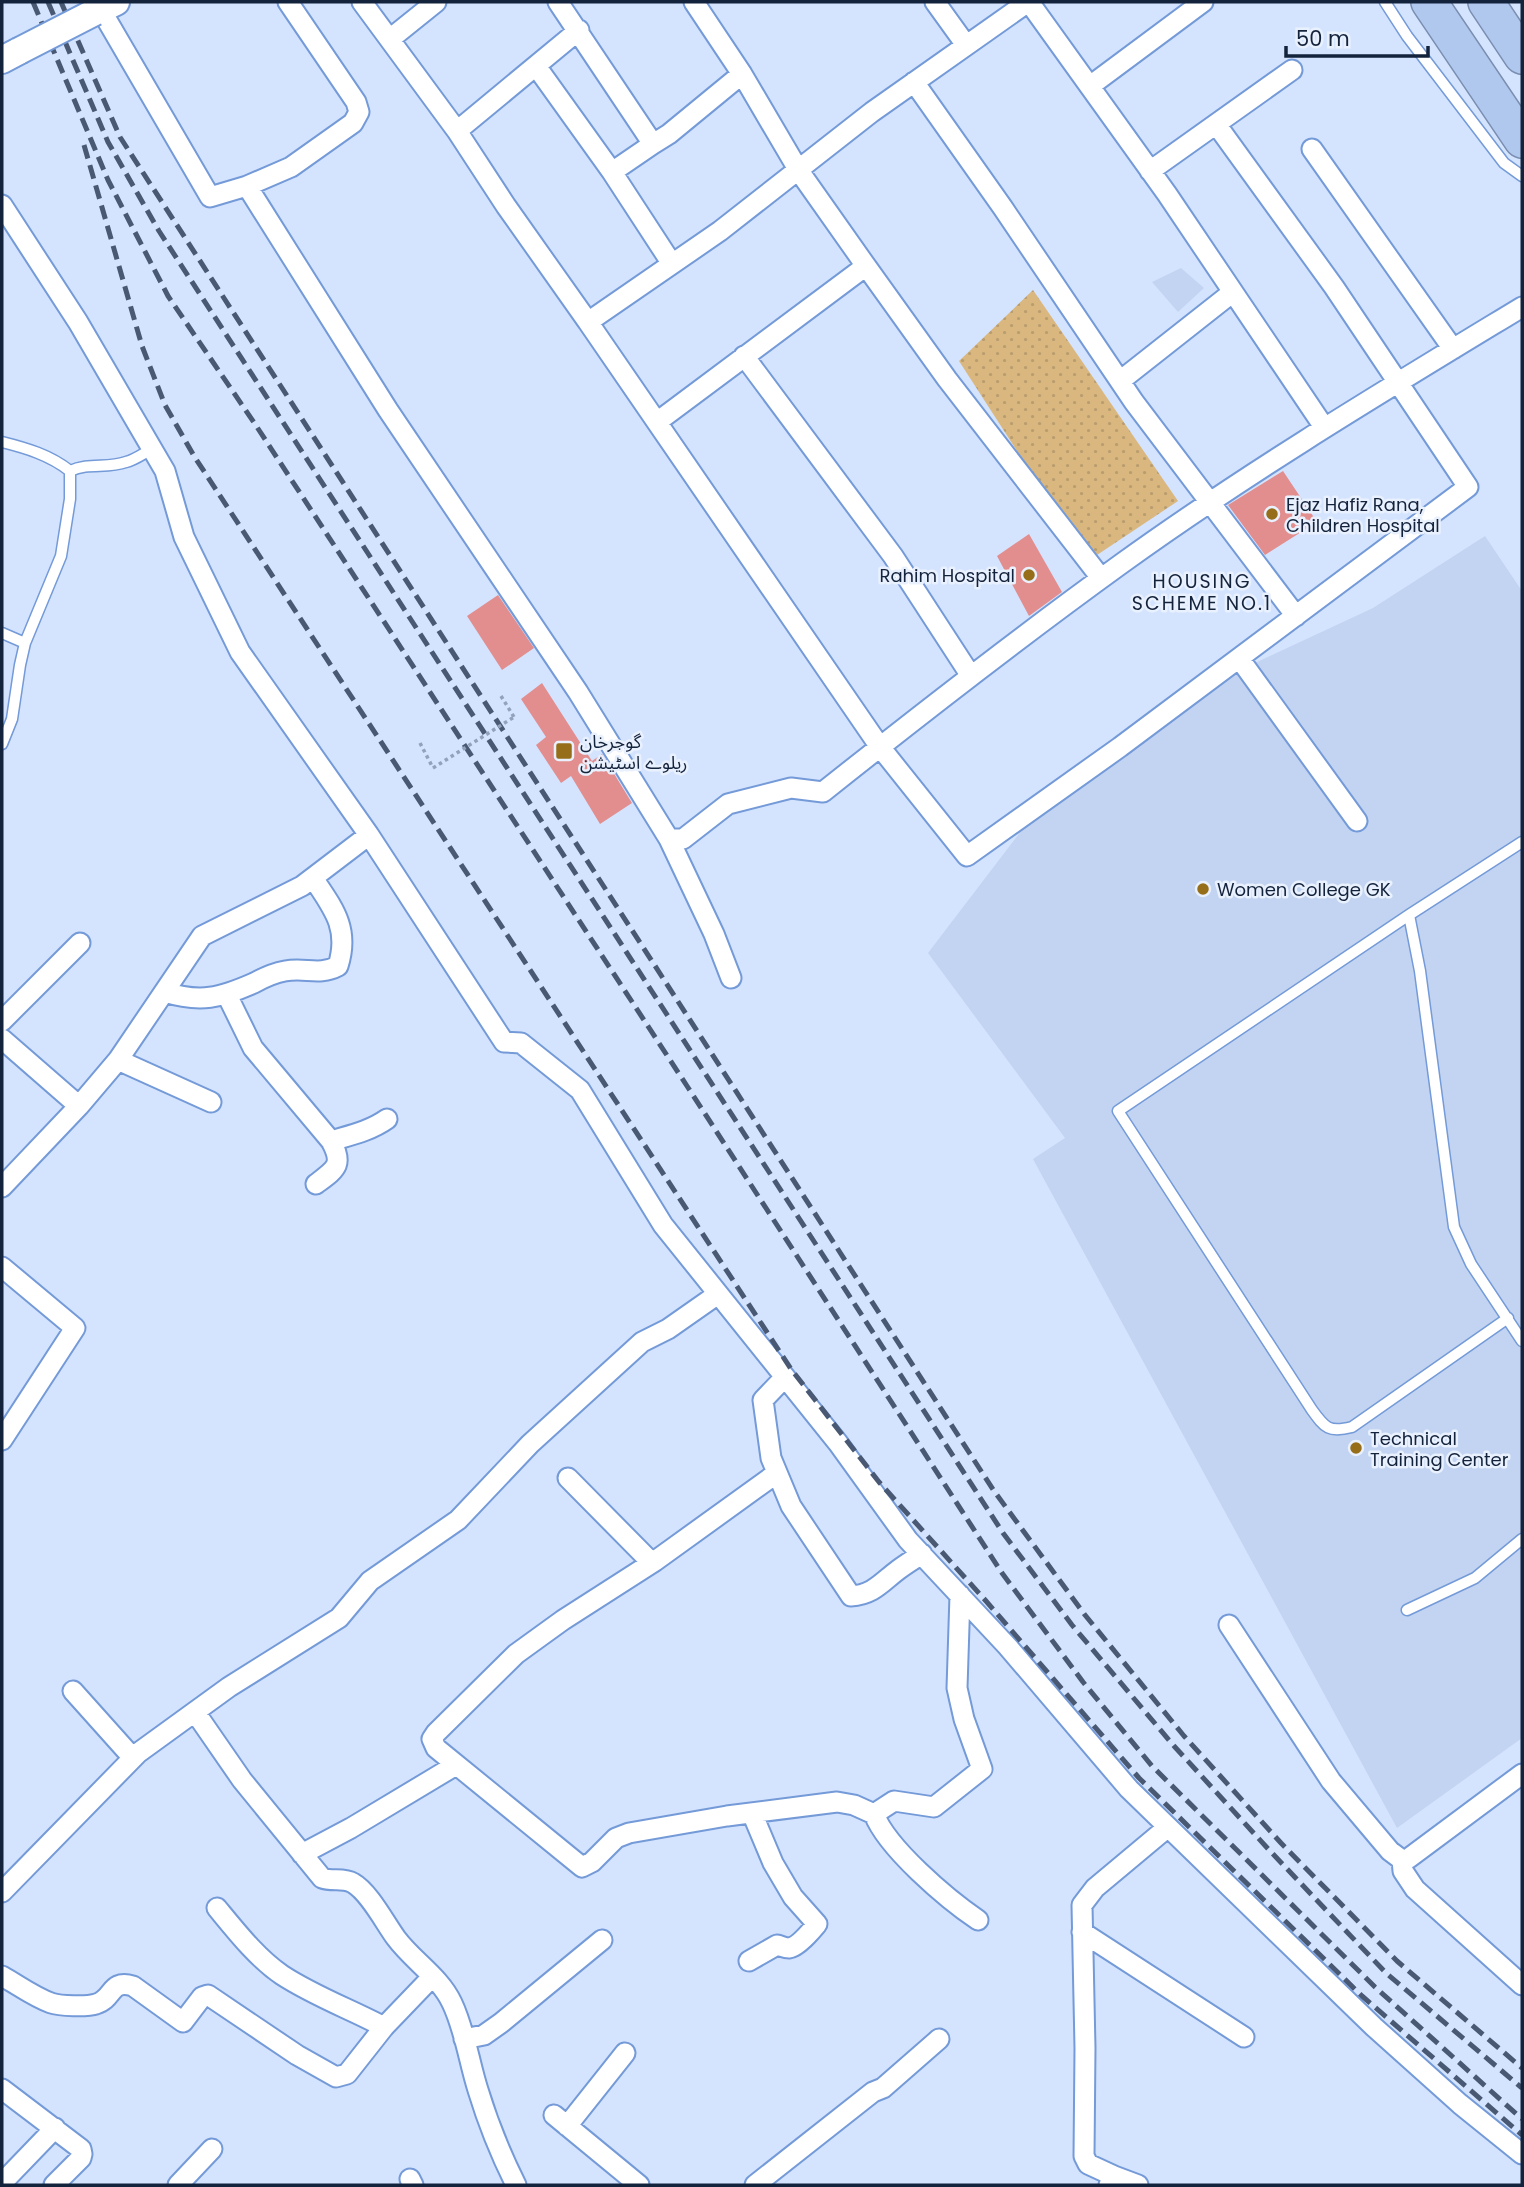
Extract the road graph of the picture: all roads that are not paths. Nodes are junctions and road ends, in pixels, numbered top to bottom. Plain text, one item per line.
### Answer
1 (288, 2) edge
2 (362, 2) edge
3 (436, 2) edge
4 (558, 2) edge
5 (694, 2) edge
6 (935, 2) edge
7 (1028, 2) edge
8 (1203, 2) edge
9 (1385, 2) edge
10 (1429, 2) edge
11 (1486, 2) edge
12 (104, 8) edge
13 (579, 30) junction
14 (390, 39) junction
15 (966, 45) junction
16 (8, 52) edge
17 (1522, 56) edge
18 (536, 66) junction
19 (1292, 70) dead end
20 (742, 74) junction
21 (914, 82) junction
22 (1090, 86) junction
23 (1216, 124) junction
24 (457, 131) junction
25 (1522, 140) edge
26 (653, 144) junction
27 (1312, 149) dead end
28 (1150, 170) junction
29 (799, 171) junction
30 (612, 172) junction
31 (1522, 176) edge
32 (247, 186) junction
33 (2, 205) edge
34 (672, 264) junction
35 (866, 266) junction
36 (1233, 292) junction
37 (1522, 307) edge
38 (589, 321) junction
39 (1453, 349) junction
40 (744, 356) junction
41 (1120, 382) junction
42 (1399, 382) junction
43 (657, 422) junction
44 (1324, 427) junction
45 (2, 442) edge
46 (152, 449) junction
47 (70, 471) junction
48 (1211, 503) junction
49 (1101, 578) junction
50 (1296, 616) junction
51 (2, 633) edge
52 (25, 643) junction
53 (1239, 657) junction
54 (971, 676) junction
55 (2, 744) edge
56 (880, 747) junction
57 (1357, 821) dead end
58 (369, 835) junction
59 (669, 839) junction
60 (1522, 842) edge
61 (313, 878) junction
62 (1409, 915) junction
63 (80, 943) dead end
64 (731, 978) dead end
65 (164, 992) junction
66 (227, 995) junction
67 (2, 1021) edge
68 (2, 1038) edge
69 (118, 1060) junction
70 (211, 1102) dead end
71 (79, 1106) junction
72 (387, 1119) dead end
73 (331, 1141) junction
74 (316, 1184) dead end
75 (2, 1187) edge
76 (2, 1267) edge
77 (718, 1294) junction
78 (1508, 1318) junction
79 (1522, 1341) edge
80 (785, 1377) junction
81 (2, 1440) edge
82 (777, 1473) junction
83 (568, 1478) dead end
84 (1522, 1539) edge
85 (922, 1554) junction
86 (652, 1563) junction
87 (960, 1595) junction
88 (1407, 1610) dead end
89 (1229, 1625) dead end
90 (73, 1691) dead end
91 (195, 1712) junction
92 (133, 1758) junction
93 (456, 1765) junction
94 (1522, 1774) edge
95 (752, 1813) junction
96 (874, 1814) junction
97 (1168, 1827) junction
98 (302, 1854) junction
99 (1402, 1860) junction
100 (2, 1892) edge
101 (217, 1908) dead end
102 (978, 1920) dead end
103 (1082, 1933) junction
104 (602, 1940) dead end
105 (749, 1961) dead end
106 (2, 1976) edge
107 (432, 1977) junction
108 (1522, 1985) edge
109 (384, 2027) junction
110 (1244, 2036) dead end
111 (464, 2039) junction
112 (939, 2039) dead end
113 (625, 2053) dead end
114 (2, 2089) edge
115 (55, 2128) junction
116 (212, 2149) dead end
117 (1522, 2154) edge
118 (1112, 2181) edge
119 (2, 2183) edge
120 (54, 2185) edge
121 (178, 2185) edge
122 (516, 2185) edge
123 (639, 2185) edge
124 (755, 2185) edge
125 (1138, 2185) edge

1 - 32 street
2 - 14 street
3 - 14 street
4 - 13 street
5 - 20 street
6 - 15 street
7 - 15 street
7 - 22 street
8 - 22 street
9 - 31 lane
10 - 25 highway
11 - 17 highway
12 - 16 main road, bridge
12 - 32 street
13 - 18 street
13 - 26 street
14 - 24 street
15 - 21 street
18 - 24 street
18 - 30 street
19 - 23 street
20 - 26 street
20 - 29 street
21 - 29 street
21 - 41 street
22 - 28 street
23 - 28 street
23 - 42 street
24 - 38 street
26 - 30 street
27 - 39 street
28 - 36 street
29 - 34 street
29 - 35 street
30 - 34 street
32 - 59 street
33 - 46 street
34 - 38 street
35 - 40 street
35 - 49 street
36 - 41 street
36 - 44 street
37 - 39 street
38 - 43 street
39 - 42 street
40 - 43 street
40 - 54 street
41 - 48 street
42 - 44 street
42 - 50 street
43 - 56 street
44 - 48 street
45 - 47 lane
46 - 47 lane
46 - 58 street
47 - 52 lane
48 - 49 street
48 - 50 street
49 - 54 street
50 - 53 street
51 - 52 lane
52 - 55 lane
53 - 56 street
53 - 57 street
54 - 56 street
56 - 59 street
58 - 61 street
58 - 77 street
59 - 64 street
60 - 62 lane
61 - 65 street
61 - 66 street
62 - 78 lane
62 - 78 lane
63 - 67 street
65 - 66 street
65 - 69 street
66 - 73 street
68 - 71 street
69 - 70 street
69 - 71 street
71 - 75 street
72 - 73 street
73 - 74 street
76 - 81 street
77 - 80 street
77 - 91 street
78 - 79 lane
80 - 82 street
80 - 85 street
82 - 85 street
82 - 86 street
83 - 86 street
84 - 88 lane
85 - 87 street
86 - 93 street
87 - 96 street
87 - 97 street
89 - 99 street
90 - 92 street
91 - 92 street
91 - 98 street
92 - 100 street
93 - 95 street
93 - 98 street
94 - 99 street
95 - 96 street
95 - 105 street
96 - 102 street
97 - 103 street
97 - 117 street
98 - 107 street
99 - 108 street
101 - 109 street
103 - 110 street
103 - 118 street
104 - 111 street
106 - 109 street
107 - 109 street
107 - 111 street
111 - 122 street
112 - 124 street
113 - 123 street
114 - 115 street
115 - 119 street
115 - 120 street
116 - 121 street
118 - 125 street

